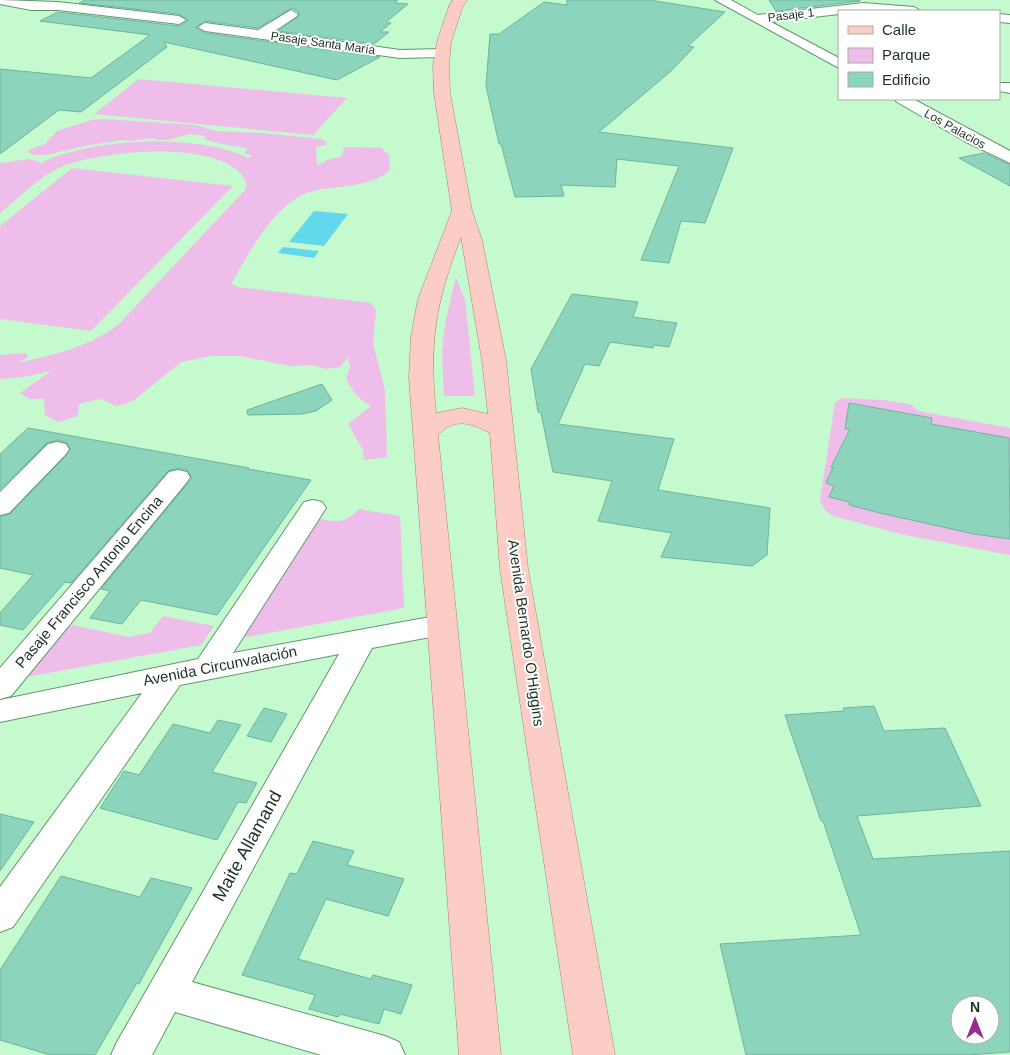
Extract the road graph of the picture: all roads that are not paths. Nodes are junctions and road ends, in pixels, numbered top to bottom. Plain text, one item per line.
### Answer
1 (0, 0) edge
2 (721, 0) edge
3 (812, 0) edge
4 (466, 2) edge
5 (848, 10) edge
6 (901, 10) edge
7 (834, 13) edge
8 (291, 14) dead end
9 (758, 19) junction
10 (179, 20) dead end
11 (205, 27) dead end
12 (262, 34) junction
13 (442, 53) junction
14 (838, 63) edge
15 (904, 100) edge
16 (1010, 158) edge
17 (462, 211) junction
18 (502, 430) junction
19 (424, 434) junction
20 (57, 449) dead end
21 (178, 477) dead end
22 (0, 506) edge
23 (314, 508) dead end
24 (441, 625) junction
25 (363, 638) junction
26 (208, 668) junction
27 (170, 676) junction
28 (0, 688) edge
29 (0, 711) edge
30 (0, 916) edge
31 (166, 992) junction
32 (131, 1055) edge
33 (385, 1055) edge
34 (480, 1055) edge
35 (594, 1055) edge

1 - 10 street
2 - 9 street
3 - 7 street
4 - 13 main road, Avenida Bernardo O'Higgins
5 - 6 street, Pasaje 1
7 - 9 street, Pasaje 1
8 - 12 street
9 - 14 street
11 - 12 street, Pasaje Santa María
12 - 13 street, Pasaje Santa María
13 - 17 main road, Avenida Bernardo O'Higgins
15 - 16 street, Los Palacios
17 - 18 main road, Avenida Bernardo O'Higgins
17 - 19 main road
18 - 19 main road
18 - 35 main road, Avenida Bernardo O'Higgins
19 - 24 main road
20 - 22 street
21 - 28 street, Pasaje Francisco Antonio Encina
23 - 26 street
24 - 25 street, Avenida Circunvalación
24 - 34 main road
25 - 26 street, Avenida Circunvalación
25 - 31 street, Maite Allamand
26 - 27 street, Avenida Circunvalación
27 - 29 street, Avenida Circunvalación
27 - 30 street
31 - 32 street, Maite Allamand
31 - 33 street

